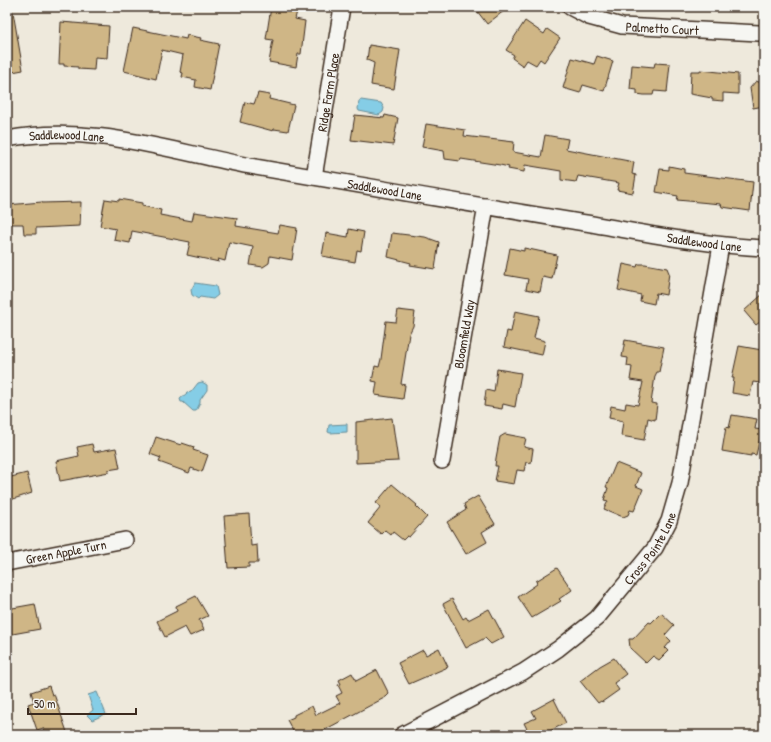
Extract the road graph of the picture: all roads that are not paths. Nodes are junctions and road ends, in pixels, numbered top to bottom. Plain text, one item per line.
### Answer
1 (342, 7) edge
2 (570, 7) edge
3 (759, 33) dead end
4 (7, 138) edge
5 (314, 177) junction
6 (486, 206) junction
7 (721, 245) junction
8 (764, 248) edge
9 (442, 461) dead end
10 (125, 540) dead end
11 (7, 563) edge
12 (402, 735) edge

1 - 5 street, Ridge Farm Place
2 - 3 street, Palmetto Court
4 - 5 street, Saddlewood Lane
5 - 6 street, Saddlewood Lane
6 - 7 street, Saddlewood Lane
6 - 9 street, Bloomfield Way
7 - 8 street, Saddlewood Lane
7 - 12 street, Cross Pointe Lane
10 - 11 street, Green Apple Turn

